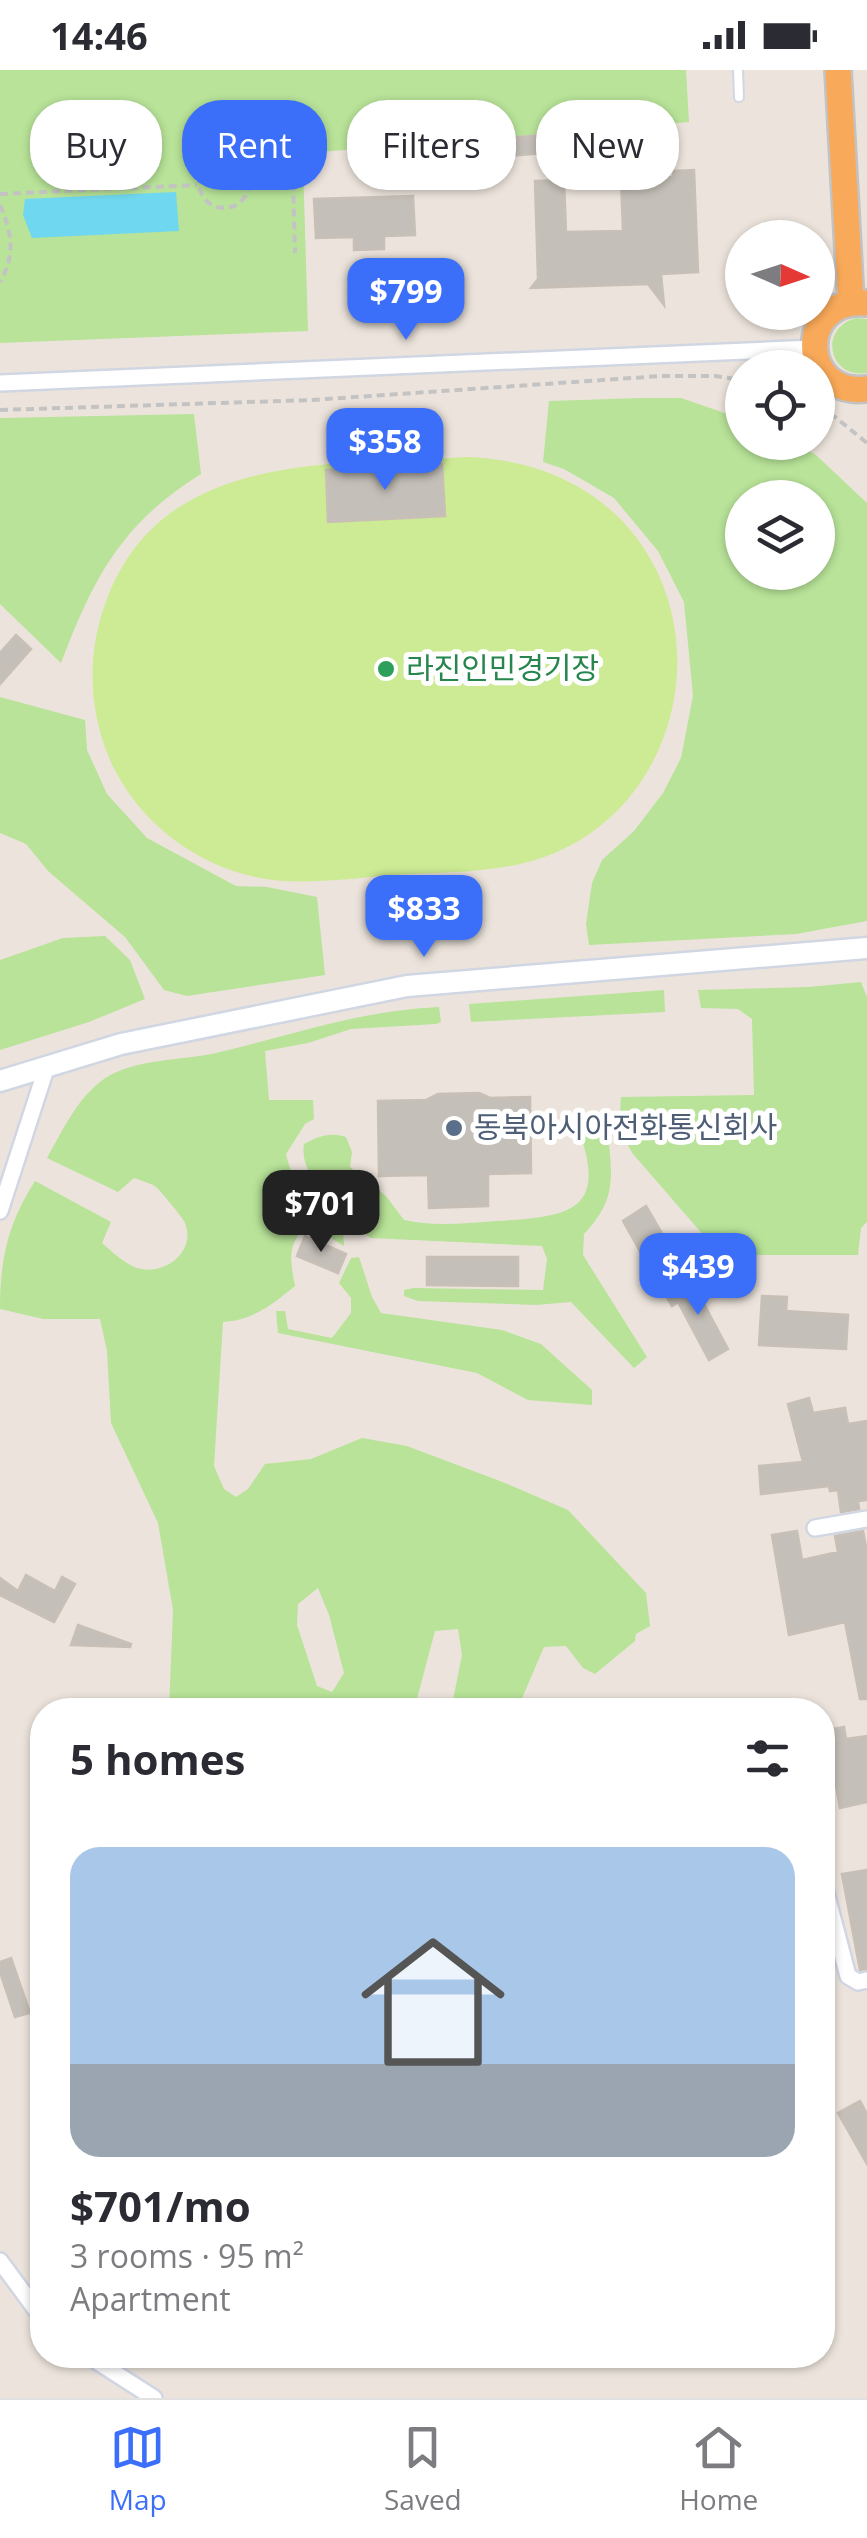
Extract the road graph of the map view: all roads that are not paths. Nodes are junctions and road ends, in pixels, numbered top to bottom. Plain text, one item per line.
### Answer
1 (738, 70) edge
2 (838, 70) edge
3 (739, 97) dead end
4 (859, 303) edge
5 (814, 348) junction
6 (0, 383) edge
7 (867, 389) edge
8 (867, 949) edge
9 (47, 1066) junction
10 (0, 1080) edge
11 (0, 1211) edge
12 (867, 1518) edge
13 (815, 1528) dead end
14 (835, 1926) edge
15 (867, 1980) edge
16 (0, 2260) edge
17 (30, 2301) edge
18 (108, 2368) edge
19 (154, 2398) edge

1 - 3 lane
2 - 4 highway
4 - 5 highway
5 - 6 street
5 - 7 highway
8 - 9 street
9 - 10 street
9 - 11 street
12 - 13 street
14 - 15 street
16 - 17 street
18 - 19 street

